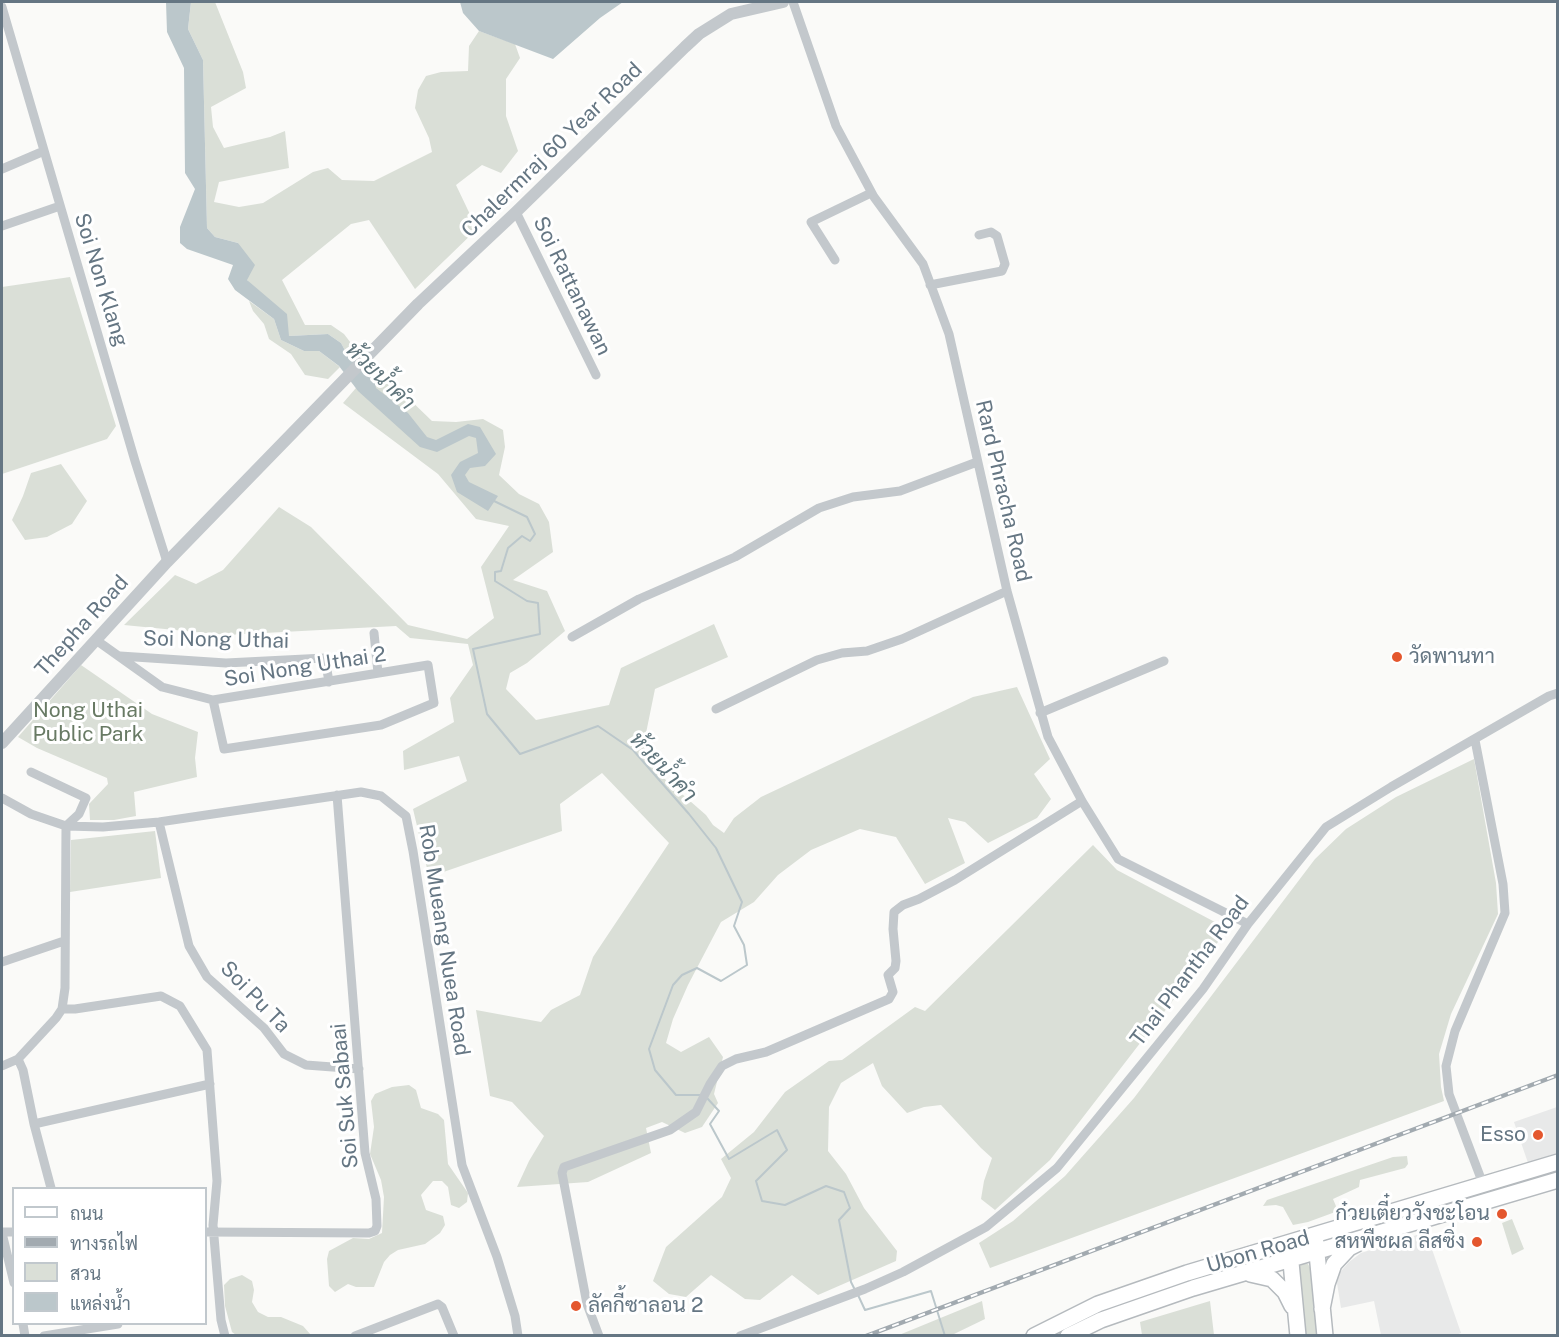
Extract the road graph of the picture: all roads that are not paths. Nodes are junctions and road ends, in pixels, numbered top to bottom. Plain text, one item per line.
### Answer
1 (783, 2) edge
2 (793, 2) edge
3 (2, 7) edge
4 (13, 44) junction
5 (2, 49) edge
6 (44, 151) junction
7 (2, 169) edge
8 (872, 193) junction
9 (60, 206) junction
10 (516, 213) junction
11 (2, 226) edge
12 (979, 235) dead end
13 (835, 261) dead end
14 (930, 285) junction
15 (596, 375) dead end
16 (977, 462) junction
17 (167, 562) junction
18 (1007, 591) junction
19 (374, 633) dead end
20 (572, 637) dead end
21 (96, 640) junction
22 (119, 656) junction
23 (1164, 661) dead end
24 (378, 673) junction
25 (328, 681) junction
26 (1557, 693) edge
27 (213, 700) junction
28 (716, 709) dead end
29 (1040, 713) junction
30 (1475, 740) junction
31 (2, 743) edge
32 (31, 772) dead end
33 (338, 795) junction
34 (2, 798) edge
35 (1082, 801) junction
36 (159, 822) junction
37 (66, 826) junction
38 (1248, 924) junction
39 (64, 941) junction
40 (2, 962) edge
41 (62, 1009) junction
42 (18, 1059) junction
43 (2, 1066) edge
44 (359, 1069) junction
45 (210, 1084) junction
46 (34, 1124) junction
47 (1557, 1162) edge
48 (1557, 1180) edge
49 (1483, 1184) junction
50 (51, 1187) edge
51 (209, 1232) edge
52 (2, 1233) edge
53 (1378, 1233) junction
54 (1314, 1235) junction
55 (1289, 1243) junction
56 (1317, 1252) junction
57 (1291, 1259) junction
58 (1246, 1273) junction
59 (12, 1275) edge
60 (1322, 1309) junction
61 (1295, 1311) junction
62 (385, 1324) junction
63 (106, 1325) edge
64 (44, 1335) edge
65 (225, 1335) edge
66 (355, 1335) edge
67 (390, 1335) edge
68 (454, 1335) edge
69 (518, 1335) edge
70 (599, 1335) edge
71 (740, 1335) edge
72 (1034, 1335) edge
73 (1068, 1335) edge
74 (1298, 1335) edge
75 (1325, 1335) edge

1 - 10 street, Chalermraj 60 Year Road
2 - 8 street, Rard Phracha Road
3 - 4 street, Soi Non Klang
4 - 5 street
4 - 6 street, Soi Non Klang
6 - 7 street
6 - 9 street, Soi Non Klang
8 - 13 street
8 - 14 street, Rard Phracha Road
9 - 11 street
9 - 17 street, Soi Non Klang
10 - 15 street, Soi Rattanawan
10 - 17 street, Chalermraj 60 Year Road
12 - 14 street
14 - 16 street, Rard Phracha Road
16 - 18 street, Rard Phracha Road
16 - 20 street
17 - 21 street, Thepha Road
18 - 28 street
18 - 29 street, Rard Phracha Road
19 - 24 street
21 - 22 street, Soi Nong Uthai 2
21 - 31 street, Thepha Road
22 - 25 street, Soi Nong Uthai
22 - 27 street, Soi Nong Uthai 2
23 - 29 street
24 - 25 street, Soi Nong Uthai 2
24 - 27 street, Soi Nong Uthai 2
25 - 27 street, Soi Nong Uthai 2
26 - 30 street, Thai Phantha Road
29 - 35 street, Rard Phracha Road
30 - 38 street, Thai Phantha Road
30 - 49 street
32 - 37 street
33 - 36 street, Rob Mueang Nuea Road
33 - 44 street, Soi Suk Sabaai
33 - 69 street, Rob Mueang Nuea Road
34 - 37 street, Rob Mueang Nuea Road
35 - 38 street, Rard Phracha Road
35 - 70 street
36 - 37 street, Rob Mueang Nuea Road
36 - 44 street, Soi Pu Ta
37 - 39 street
38 - 71 street, Thai Phantha Road
39 - 40 street
39 - 41 street
41 - 42 street
41 - 45 street
42 - 43 street
42 - 46 street
44 - 51 street, Soi Suk Sabaai
45 - 46 street
45 - 51 street
46 - 50 street
47 - 49 main road, Ubon Road
48 - 53 main road, Ubon Road
49 - 54 main road, Ubon Road
51 - 65 street
52 - 59 street
53 - 56 main road, Ubon Road
53 - 60 main road
54 - 55 main road, Ubon Road
54 - 56 main road
55 - 57 main road
55 - 72 main road, Ubon Road
56 - 57 main road, Ubon Road
56 - 60 main road
57 - 58 main road, Ubon Road
57 - 61 main road
58 - 61 main road
58 - 73 main road, Ubon Road
60 - 75 main road
61 - 74 main road
62 - 66 street
62 - 67 street
62 - 68 street
63 - 64 street

